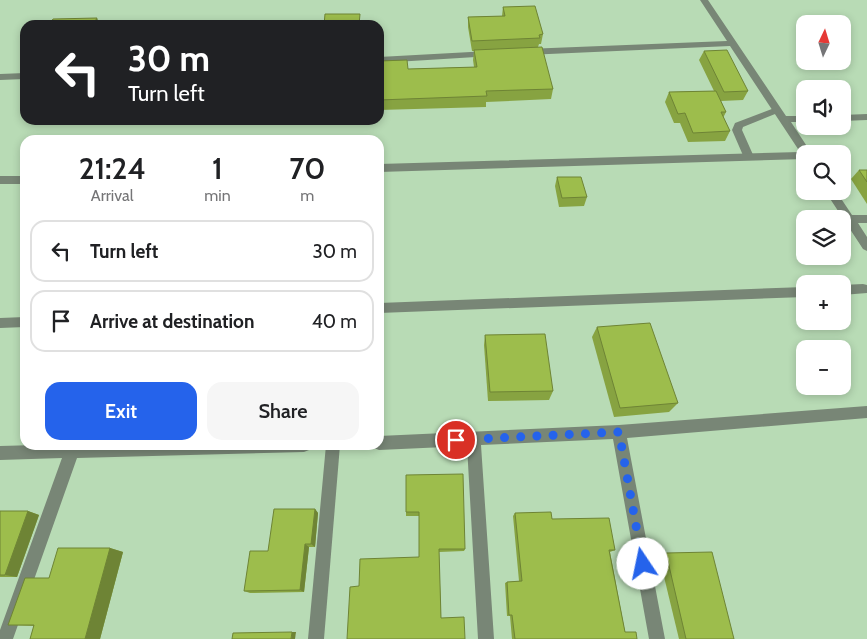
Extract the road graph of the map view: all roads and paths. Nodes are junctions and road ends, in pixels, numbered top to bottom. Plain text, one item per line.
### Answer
1 (704, 0) edge
2 (732, 42) junction
3 (516, 53) edge
4 (496, 54) edge
5 (384, 60) edge
6 (20, 76) edge
7 (0, 77) edge
8 (777, 110) junction
9 (867, 117) edge
10 (851, 118) edge
11 (784, 119) junction
12 (796, 119) edge
13 (800, 145) edge
14 (796, 155) edge
15 (749, 157) junction
16 (384, 168) edge
17 (0, 180) edge
18 (20, 180) edge
19 (851, 219) edge
20 (867, 219) edge
21 (851, 223) edge
22 (867, 246) edge
23 (864, 289) dead end
24 (851, 290) edge
25 (796, 292) edge
26 (384, 308) edge
27 (20, 322) edge
28 (0, 323) edge
29 (867, 412) edge
30 (619, 432) junction
31 (474, 440) junction
32 (384, 443) edge
33 (48, 450) edge
34 (64, 450) edge
35 (333, 450) edge
36 (0, 453) edge
37 (5, 639) edge
38 (316, 639) edge
39 (486, 639) edge
40 (657, 639) edge

1 - 2 street
2 - 3 street
2 - 8 street
4 - 5 street
6 - 7 street
8 - 11 street
8 - 15 street
9 - 10 street
11 - 12 street
11 - 13 street
14 - 15 street
15 - 16 street
17 - 18 street
19 - 20 street
21 - 22 street
23 - 24 street
25 - 26 street
27 - 28 street
29 - 30 street
30 - 31 street
30 - 40 street
31 - 32 street
31 - 39 street
33 - 36 street
34 - 37 street
35 - 38 street

